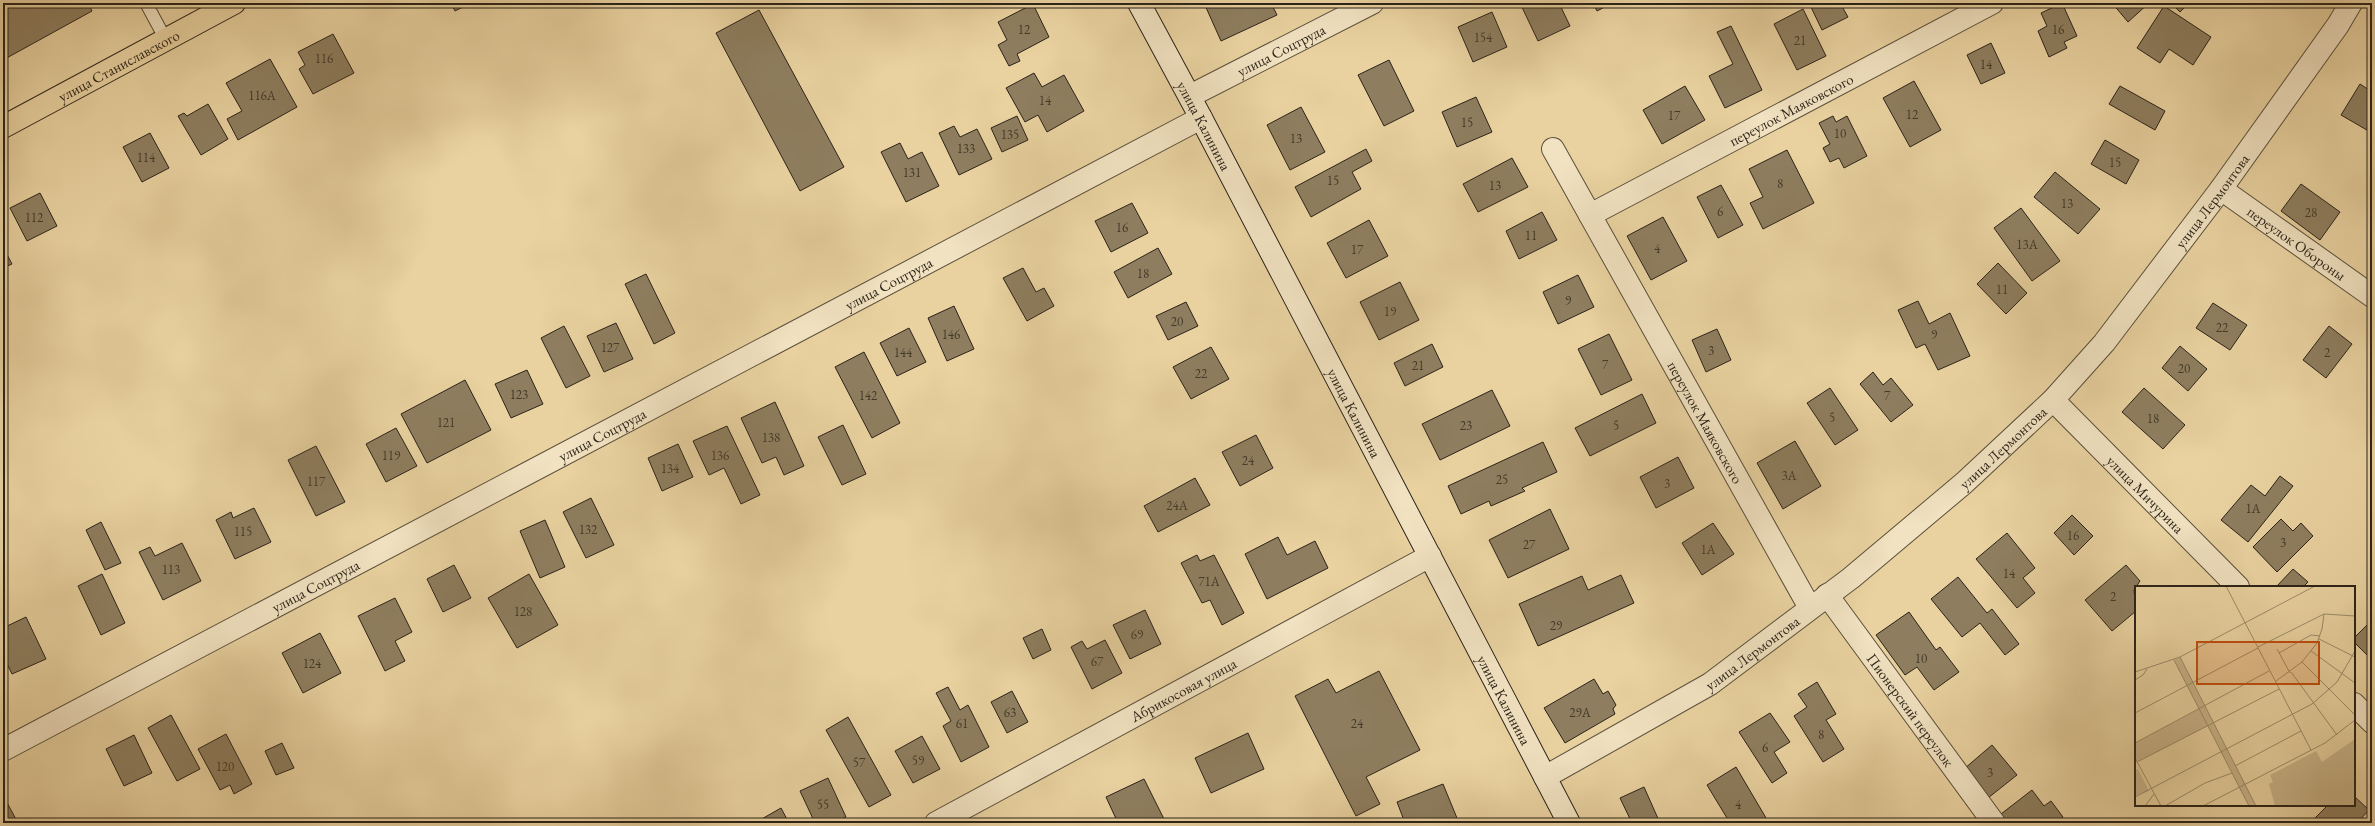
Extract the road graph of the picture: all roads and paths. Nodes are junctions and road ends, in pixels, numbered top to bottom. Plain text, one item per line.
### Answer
1 (146, 3) edge
2 (234, 3) edge
3 (1139, 3) edge
4 (1372, 3) edge
5 (1992, 3) edge
6 (2351, 3) edge
7 (166, 40) junction
8 (1190, 96) junction
9 (1201, 118) junction
10 (3, 127) edge
11 (1553, 149) dead end
12 (2222, 189) junction
13 (1590, 215) junction
14 (2372, 296) edge
15 (2053, 400) junction
16 (1430, 556) junction
17 (2237, 586) edge
18 (1827, 595) junction
19 (1810, 608) junction
20 (2355, 705) edge
21 (2372, 722) edge
22 (3, 750) edge
23 (1545, 777) junction
24 (936, 823) edge
25 (1569, 823) edge
26 (1994, 823) edge

1 - 7 lane
2 - 7 main road, улица Станиславского
3 - 8 street, улица Калинина
4 - 8 street, улица Соцтруда
5 - 13 street, переулок Маяковского
6 - 12 street, улица Лермонтова
7 - 10 main road, улица Станиславского
8 - 9 street, улица Калинина
9 - 16 street, улица Калинина
9 - 22 street, улица Соцтруда
11 - 13 street, переулок Маяковского
12 - 14 street, переулок Обороны
12 - 15 street, улица Лермонтова
13 - 19 street, переулок Маяковского
15 - 17 street, улица Мичурина
15 - 18 street, улица Лермонтова
16 - 23 street, улица Калинина
16 - 24 street, Абрикосовая улица
18 - 19 street, улица Лермонтова
18 - 26 street, Пионерский переулок
19 - 23 street, улица Лермонтова
20 - 21 street
23 - 25 street, улица Калинина

